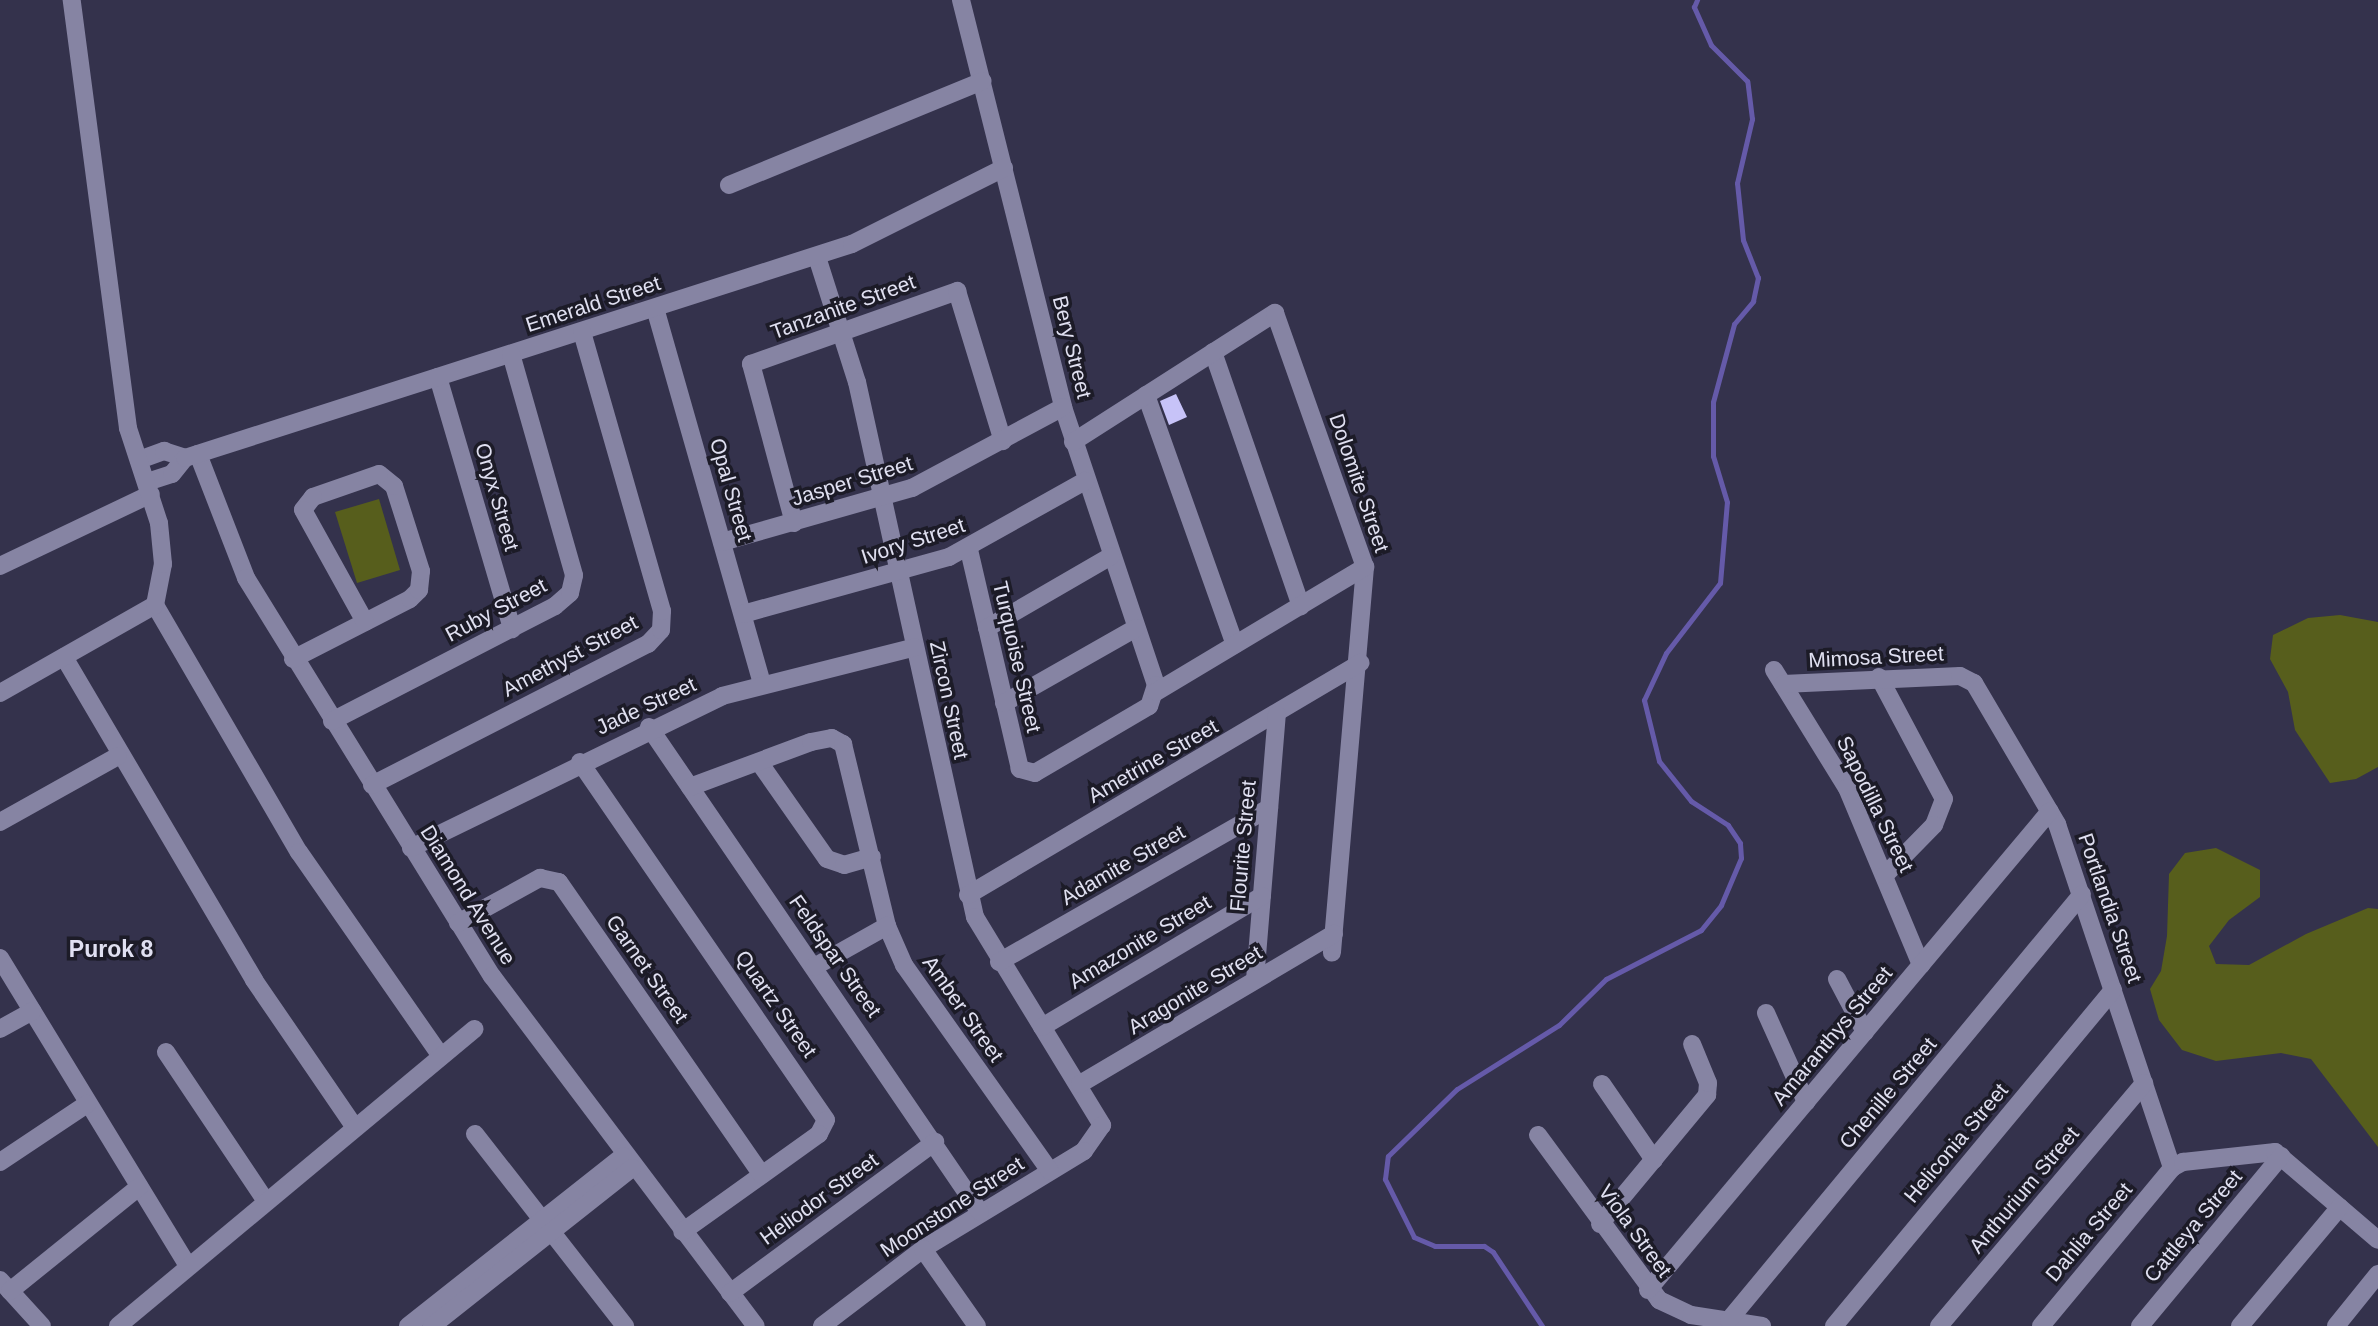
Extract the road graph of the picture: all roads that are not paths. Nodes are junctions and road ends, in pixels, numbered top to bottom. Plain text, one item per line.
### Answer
1 (72, 0) edge
2 (961, 0) edge
3 (982, 81) junction
4 (1004, 168) junction
5 (729, 185) dead end
6 (817, 257) junction
7 (655, 308) junction
8 (843, 331) junction
9 (582, 332) junction
10 (1213, 352) junction
11 (511, 354) junction
12 (438, 377) junction
13 (1146, 396) junction
14 (1063, 407) junction
15 (1003, 441) junction
16 (1073, 442) junction
17 (191, 456) junction
18 (139, 460) junction
19 (1086, 481) junction
20 (149, 488) junction
21 (881, 499) junction
22 (794, 523) junction
23 (722, 542) junction
24 (970, 549) junction
25 (1111, 556) junction
26 (0, 566) edge
27 (1365, 567) junction
28 (898, 572) junction
29 (155, 605) junction
30 (1301, 606) junction
31 (743, 614) junction
32 (365, 622) junction
33 (987, 628) junction
34 (1136, 628) junction
35 (512, 629) junction
36 (1235, 645) junction
37 (915, 647) junction
38 (64, 657) junction
39 (293, 659) junction
40 (1360, 663) junction
41 (1779, 677) joint
42 (1879, 677) junction
43 (1969, 679) joint
44 (762, 684) junction
45 (0, 694) edge
46 (1155, 696) junction
47 (1004, 703) junction
48 (1277, 715) junction
49 (332, 722) junction
50 (649, 727) junction
51 (118, 756) junction
52 (580, 762) junction
53 (759, 762) junction
54 (372, 785) junction
55 (690, 787) junction
56 (1269, 808) junction
57 (2050, 811) junction
58 (0, 822) edge
59 (411, 848) junction
60 (872, 856) junction
61 (1885, 875) junction
62 (2082, 894) junction
63 (968, 895) junction
64 (1262, 896) junction
65 (458, 923) junction
66 (887, 926) junction
67 (1334, 934) junction
68 (1332, 953) dead end
69 (0, 958) edge
70 (999, 962) junction
71 (1921, 965) junction
72 (814, 967) junction
73 (1838, 979) dead end
74 (1255, 981) junction
75 (2113, 989) junction
76 (32, 1011) junction
77 (1766, 1013) dead end
78 (1042, 1027) junction
79 (0, 1029) edge
80 (475, 1029) dead end
81 (1865, 1032) junction
82 (1692, 1044) dead end
83 (166, 1052) dead end
84 (441, 1056) junction
85 (2144, 1083) junction
86 (1080, 1084) junction
87 (1602, 1084) dead end
88 (1806, 1102) junction
89 (87, 1104) junction
90 (1102, 1125) joint
91 (354, 1126) junction
92 (475, 1134) dead end
93 (1538, 1135) dead end
94 (935, 1142) junction
95 (2281, 1156) junction
96 (1654, 1160) junction
97 (0, 1162) edge
98 (627, 1162) junction
99 (2172, 1168) junction
100 (1050, 1171) junction
101 (762, 1175) junction
102 (139, 1187) junction
103 (265, 1200) junction
104 (2340, 1207) junction
105 (980, 1212) junction
106 (1600, 1224) junction
107 (547, 1226) junction
108 (682, 1232) junction
109 (2378, 1240) edge
110 (923, 1248) junction
111 (187, 1264) junction
112 (2378, 1275) edge
113 (5, 1285) edge
114 (1648, 1290) junction
115 (730, 1293) junction
116 (1730, 1320) junction
117 (418, 1325) edge
118 (42, 1326) edge
119 (118, 1326) edge
120 (625, 1326) edge
121 (756, 1326) edge
122 (822, 1326) edge
123 (978, 1326) edge
124 (1762, 1326) edge
125 (1834, 1326) edge
126 (1939, 1326) edge
127 (2040, 1326) edge
128 (2140, 1326) edge
129 (2240, 1326) edge
130 (2336, 1326) edge

1 - 18 street
2 - 3 street, Bery Street
3 - 4 street, Bery Street
3 - 5 street
4 - 6 street, Emerald Street
4 - 14 street, Bery Street
6 - 7 street, Emerald Street
6 - 8 street, Zircon Street
7 - 9 street, Emerald Street
7 - 23 street, Opal Street
8 - 15 street, Tanzanite Street
8 - 21 street, Zircon Street
8 - 22 street, Tanzanite Street
9 - 11 street, Emerald Street
9 - 54 street, Amethyst Street
10 - 13 street, Dolomite Street
10 - 27 street, Dolomite Street
10 - 30 street
11 - 12 street, Emerald Street
11 - 35 street, Ruby Street
12 - 17 street, Emerald Street
12 - 35 street, Onyx Street
13 - 16 street, Dolomite Street
13 - 36 street
14 - 15 street, Jasper Street
14 - 16 street, Bery Street
15 - 21 street, Jasper Street
16 - 19 street, Bery Street
17 - 18 street, Emerald Street
17 - 20 street, Emerald Street
17 - 39 street, Diamond Avenue
18 - 20 street
19 - 24 street, Ivory Street
19 - 25 street, Bery Street
20 - 26 street, Emerald Street
20 - 29 street
21 - 22 street, Jasper Street
21 - 28 street, Zircon Street
22 - 23 street, Jasper Street
23 - 31 street, Opal Street
24 - 28 street, Ivory Street
24 - 33 street, Turquoise Street
25 - 33 street
25 - 34 street, Bery Street
27 - 30 street
27 - 40 street, Dolomite Street
28 - 31 street, Ivory Street
28 - 37 street, Zircon Street
29 - 38 street
29 - 84 street
30 - 36 street
31 - 44 street, Opal Street
32 - 32 street
32 - 39 street
33 - 47 street, Turquoise Street
34 - 46 street, Bery Street
34 - 47 street
35 - 49 street, Ruby Street
36 - 46 street
37 - 44 street, Jade Street
37 - 63 street, Zircon Street
38 - 45 street
38 - 51 street
39 - 49 street, Diamond Avenue
40 - 48 street, Ametrine Street
40 - 67 street, Dolomite Street
41 - 42 street, Mimosa Street
41 - 61 street, Sapodilla Street
42 - 43 street, Mimosa Street
42 - 61 street
43 - 57 street, Portlandia Street
44 - 50 street, Jade Street
46 - 47 street, Turquoise Street
48 - 56 street, Flourite Street
48 - 63 street, Ametrine Street
49 - 54 street, Diamond Avenue
50 - 52 street, Jade Street
50 - 55 street, Feldspar Street
51 - 58 street
51 - 91 street
52 - 59 street, Jade Street
52 - 101 street, Quartz Street
53 - 55 street, Amber Street
53 - 60 street
53 - 60 street, Amber Street
54 - 59 street, Diamond Avenue
55 - 72 street, Feldspar Street
56 - 64 street, Flourite Street
56 - 70 street, Adamite Street
57 - 62 street, Portlandia Street
57 - 71 street, Amaranthys Street
59 - 65 street, Diamond Avenue
60 - 66 street, Amber Street
61 - 71 street, Sapodilla Street
62 - 75 street, Portlandia Street
62 - 116 street, Chenille Street
63 - 70 street, Zircon Street
64 - 74 street, Flourite Street
64 - 78 street, Amazonite Street
65 - 98 street, Diamond Avenue
65 - 101 street, Garnet Street
66 - 72 street
66 - 100 street, Amber Street
67 - 68 street, Dolomite Street
67 - 74 street, Aragonite Street
69 - 76 street
70 - 78 street, Zircon Street
71 - 81 street, Amaranthys Street
72 - 94 street, Feldspar Street
73 - 81 street
74 - 86 street, Aragonite Street
75 - 85 street, Portlandia Street
75 - 125 street, Heliconia Street
76 - 79 street
76 - 89 street
77 - 88 street
78 - 86 street, Zircon Street
80 - 84 street
81 - 88 street, Amaranthys Street
82 - 96 street
83 - 103 street
84 - 91 street
85 - 99 street, Portlandia Street
85 - 126 street, Anthurium Street
86 - 90 street, Zircon Street
87 - 96 street
88 - 114 street, Amaranthys Street
89 - 97 street
89 - 102 street
90 - 100 street, Moonstone Street
91 - 103 street
92 - 107 street
93 - 106 street, Viola Street
94 - 105 street, Feldspar Street
94 - 115 street, Heliodor Street
95 - 99 street
95 - 104 street
95 - 128 street, Cattleya Street
96 - 106 street
98 - 107 street
98 - 108 street, Diamond Avenue
99 - 127 street, Dahlia Street
100 - 105 street, Moonstone Street
101 - 108 street, Quartz Street
102 - 111 street
102 - 113 street
103 - 111 street
104 - 109 street
104 - 129 street
105 - 110 street, Moonstone Street
106 - 114 street, Viola Street
107 - 117 street
107 - 120 street
108 - 115 street, Diamond Avenue
110 - 122 street, Moonstone Street
110 - 123 street
111 - 119 street
112 - 130 street
113 - 118 street
114 - 116 street, Viola Street
115 - 121 street, Diamond Avenue
116 - 124 street, Viola Street

